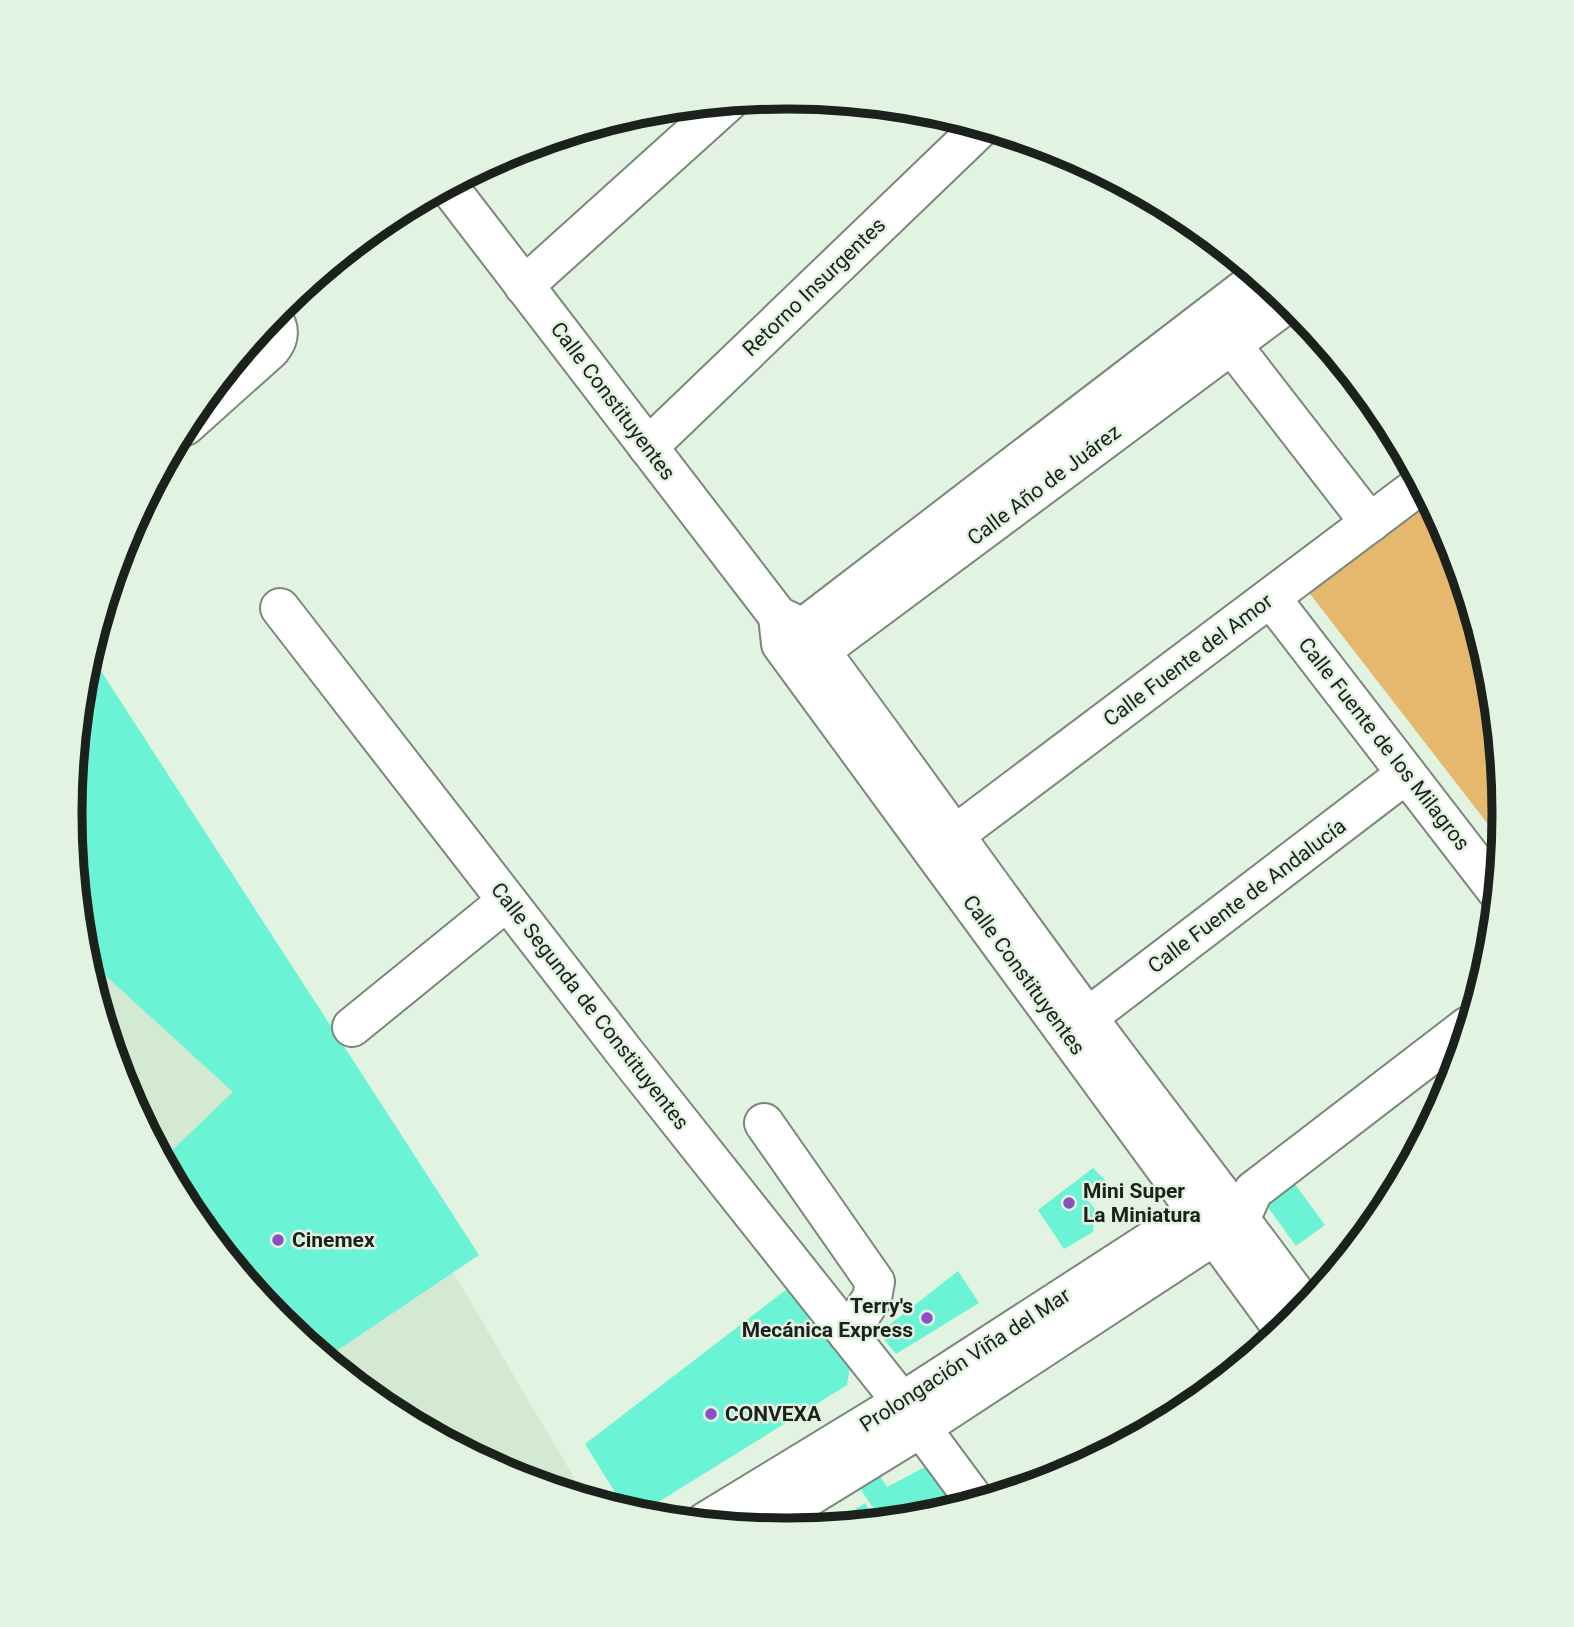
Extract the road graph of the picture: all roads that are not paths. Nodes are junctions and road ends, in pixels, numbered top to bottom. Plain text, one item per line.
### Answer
1 (716, 113) edge
2 (973, 134) edge
3 (453, 193) edge
4 (1252, 284) edge
5 (524, 286) junction
6 (1279, 309) edge
7 (274, 331) edge
8 (1232, 345) junction
9 (221, 394) edge
10 (648, 447) junction
11 (1413, 490) edge
12 (1370, 523) junction
13 (1271, 598) junction
14 (280, 608) dead end
15 (796, 641) junction
16 (1406, 774) junction
17 (956, 834) junction
18 (1488, 880) edge
19 (507, 901) junction
20 (1088, 1017) junction
21 (352, 1027) dead end
22 (1455, 1036) edge
23 (764, 1123) dead end
24 (1226, 1210) junction
25 (1298, 1298) edge
26 (1278, 1319) edge
27 (848, 1334) junction
28 (912, 1415) junction
29 (970, 1494) edge
30 (719, 1515) edge
31 (772, 1518) edge

1 - 5 street
2 - 10 street, Retorno Insurgentes
3 - 5 street, Calle Constituyentes
4 - 15 street, Calle Año de Juárez
5 - 10 street, Calle Constituyentes
6 - 8 street, Calle Año de Juárez
7 - 9 street
8 - 12 street
8 - 15 street, Calle Año de Juárez
10 - 15 street, Calle Constituyentes
11 - 12 street, Calle Fuente del Amor
12 - 13 street, Calle Fuente del Amor
13 - 16 street, Calle Fuente de los Milagros
13 - 17 street, Calle Fuente del Amor
14 - 19 street, Calle Segunda de Constituyentes
15 - 17 street, Calle Constituyentes
15 - 24 street, Calle Constituyentes
16 - 18 street, Calle Fuente de los Milagros
16 - 20 street, Calle Fuente de Andalucía
17 - 20 street, Calle Constituyentes
19 - 21 street
19 - 27 street, Calle Segunda de Constituyentes
20 - 24 street, Calle Constituyentes
22 - 24 street, Prolongación Viña del Mar
23 - 27 street
24 - 25 street, Calle Constituyentes
24 - 26 street, Calle Constituyentes
24 - 28 street, Prolongación Viña del Mar
27 - 28 street, Calle Segunda de Constituyentes
28 - 29 street
28 - 30 street, Prolongación Viña del Mar
28 - 31 street, Prolongación Viña del Mar

